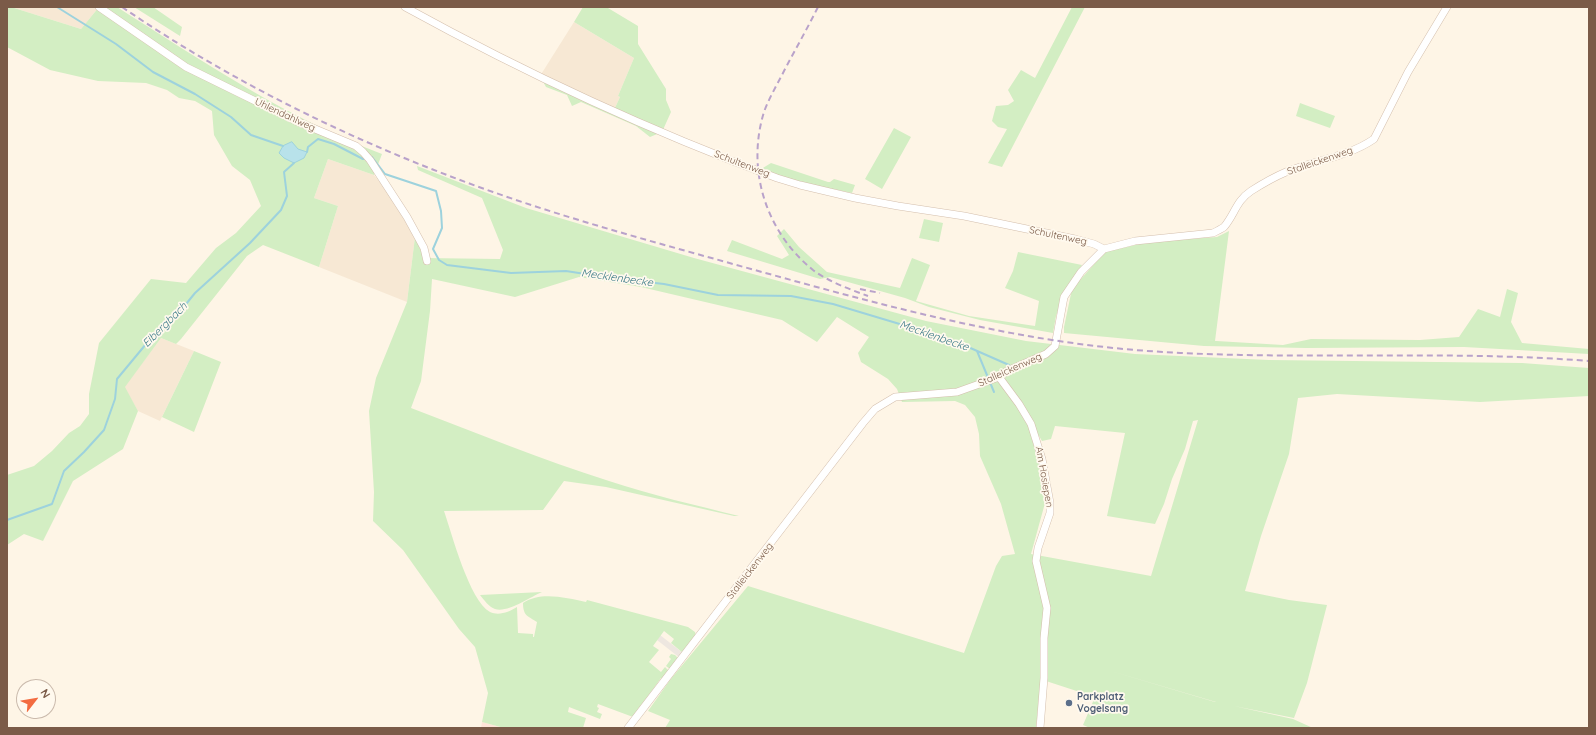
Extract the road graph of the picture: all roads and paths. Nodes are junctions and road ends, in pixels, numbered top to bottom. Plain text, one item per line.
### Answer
1 (406, 7) edge
2 (1447, 7) edge
3 (100, 8) edge
4 (1104, 249) junction
5 (427, 260) dead end
6 (995, 378) junction
7 (628, 728) edge
8 (1040, 728) edge

1 - 4 street, Schultenweg
2 - 4 street, Stalleickenweg
3 - 5 street, Uhlendahlweg
4 - 6 street, Stalleickenweg
6 - 7 street, Stalleickenweg
6 - 8 street, Am Hosiepen

